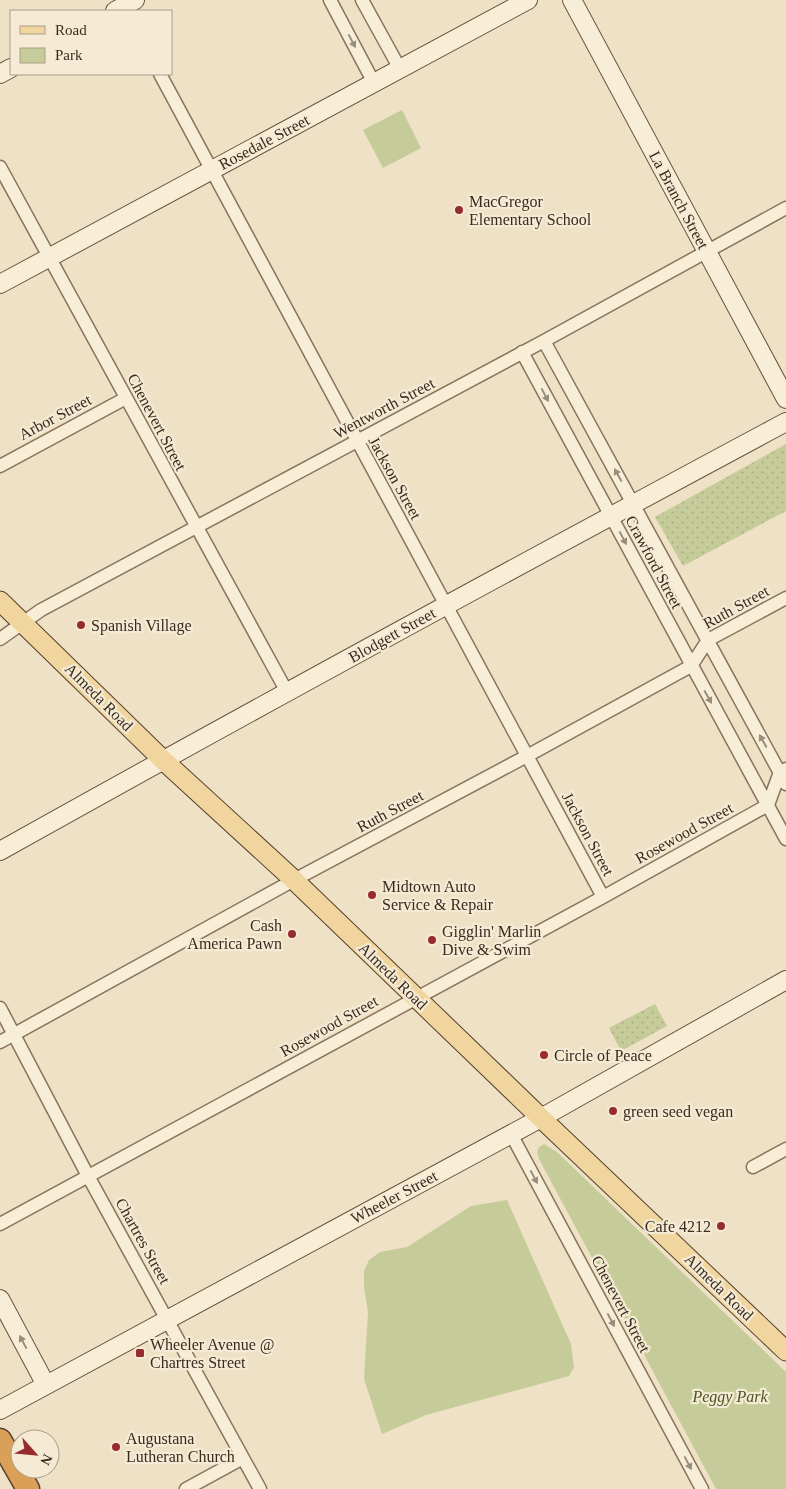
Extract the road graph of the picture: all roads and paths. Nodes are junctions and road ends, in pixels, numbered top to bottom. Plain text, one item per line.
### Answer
1 (330, 0) edge
2 (362, 0) edge
3 (528, 0) edge
4 (572, 0) edge
5 (400, 69) junction
6 (161, 75) edge
7 (374, 83) junction
8 (0, 167) edge
9 (212, 170) junction
10 (786, 208) edge
11 (706, 251) junction
12 (50, 257) junction
13 (0, 284) edge
14 (544, 341) junction
15 (522, 352) junction
16 (126, 398) junction
17 (786, 399) edge
18 (786, 422) edge
19 (357, 441) junction
20 (0, 466) edge
21 (634, 503) junction
22 (611, 516) junction
23 (196, 528) junction
24 (786, 598) edge
25 (0, 601) edge
26 (446, 605) junction
27 (24, 623) junction
28 (0, 640) edge
29 (708, 640) junction
30 (691, 666) junction
31 (287, 692) junction
32 (528, 756) junction
33 (163, 760) junction
34 (784, 775) edge
35 (768, 805) junction
36 (786, 839) edge
37 (0, 851) edge
38 (294, 880) junction
39 (603, 897) junction
40 (786, 980) edge
41 (416, 998) junction
42 (0, 1008) edge
43 (14, 1034) junction
44 (0, 1042) edge
45 (541, 1118) junction
46 (511, 1134) junction
47 (786, 1150) edge
48 (754, 1167) dead end
49 (88, 1176) junction
50 (0, 1224) edge
51 (0, 1299) edge
52 (167, 1320) junction
53 (786, 1351) edge
54 (46, 1385) junction
55 (0, 1410) edge
56 (0, 1440) edge
57 (243, 1458) junction
58 (23, 1481) edge
59 (186, 1489) edge
60 (260, 1489) edge
61 (702, 1489) edge

1 -> 7 street
2 - 5 street
3 - 5 street, Rosedale Street
4 - 11 street, La Branch Street
5 - 7 street, Rosedale Street
6 - 9 street, Jackson Street
7 - 9 street, Rosedale Street
8 - 12 street, Chenevert Street
9 - 12 street, Rosedale Street
9 - 19 street, Jackson Street
10 - 11 street, Wentworth Street
11 - 14 street, Wentworth Street
11 - 17 street, La Branch Street
12 - 13 street, Rosedale Street
12 - 16 street, Chenevert Street
14 - 15 street, Wentworth Street
21 -> 14 street, Crawford Street
15 - 19 street, Wentworth Street
15 -> 22 street, Crawford Street
16 - 20 street, Arbor Street
16 - 23 street, Chenevert Street
18 - 21 street, Blodgett Street
19 - 23 street, Wentworth Street
19 - 26 street, Jackson Street
21 - 22 street, Blodgett Street
21 - 29 street, Crawford Street
22 - 26 street, Blodgett Street
22 -> 30 street, Crawford Street
23 - 27 street, Wentworth Street
23 - 31 street, Chenevert Street
24 - 29 street, Ruth Street
25 - 27 main road, Almeda Road
26 - 31 street, Blodgett Street
26 - 32 street, Jackson Street
27 - 28 street, Wentworth Street
27 - 33 main road, Almeda Road
29 - 30 street, Ruth Street
34 -> 29 street, Crawford Street
30 - 32 street, Ruth Street
30 -> 35 street, Crawford Street
31 - 33 street, Blodgett Street
32 - 38 street, Ruth Street
32 - 39 street, Jackson Street
33 - 37 street, Blodgett Street
33 - 38 main road, Almeda Road
34 - 35 street
35 - 36 street, Crawford Street
35 - 39 street, Rosewood Street
38 - 41 main road, Almeda Road
38 - 43 street, Ruth Street
39 - 41 street, Rosewood Street
40 - 45 street, Wheeler Street
41 - 45 main road, Almeda Road
41 - 49 street, Rosewood Street
42 - 43 street, Chartres Street
43 - 44 street, Ruth Street
43 - 49 street, Chartres Street
45 - 46 street, Wheeler Street
45 - 53 main road, Almeda Road
46 - 52 street, Wheeler Street
46 -> 61 street, Chenevert Street
47 - 48 street
49 - 50 street, Rosewood Street
49 - 52 street, Chartres Street
54 -> 51 street
52 - 54 street, Wheeler Street
52 - 57 street, Chartres Street
54 - 55 street, Wheeler Street
56 - 58 highway
57 - 59 street
57 - 60 street, Chartres Street

